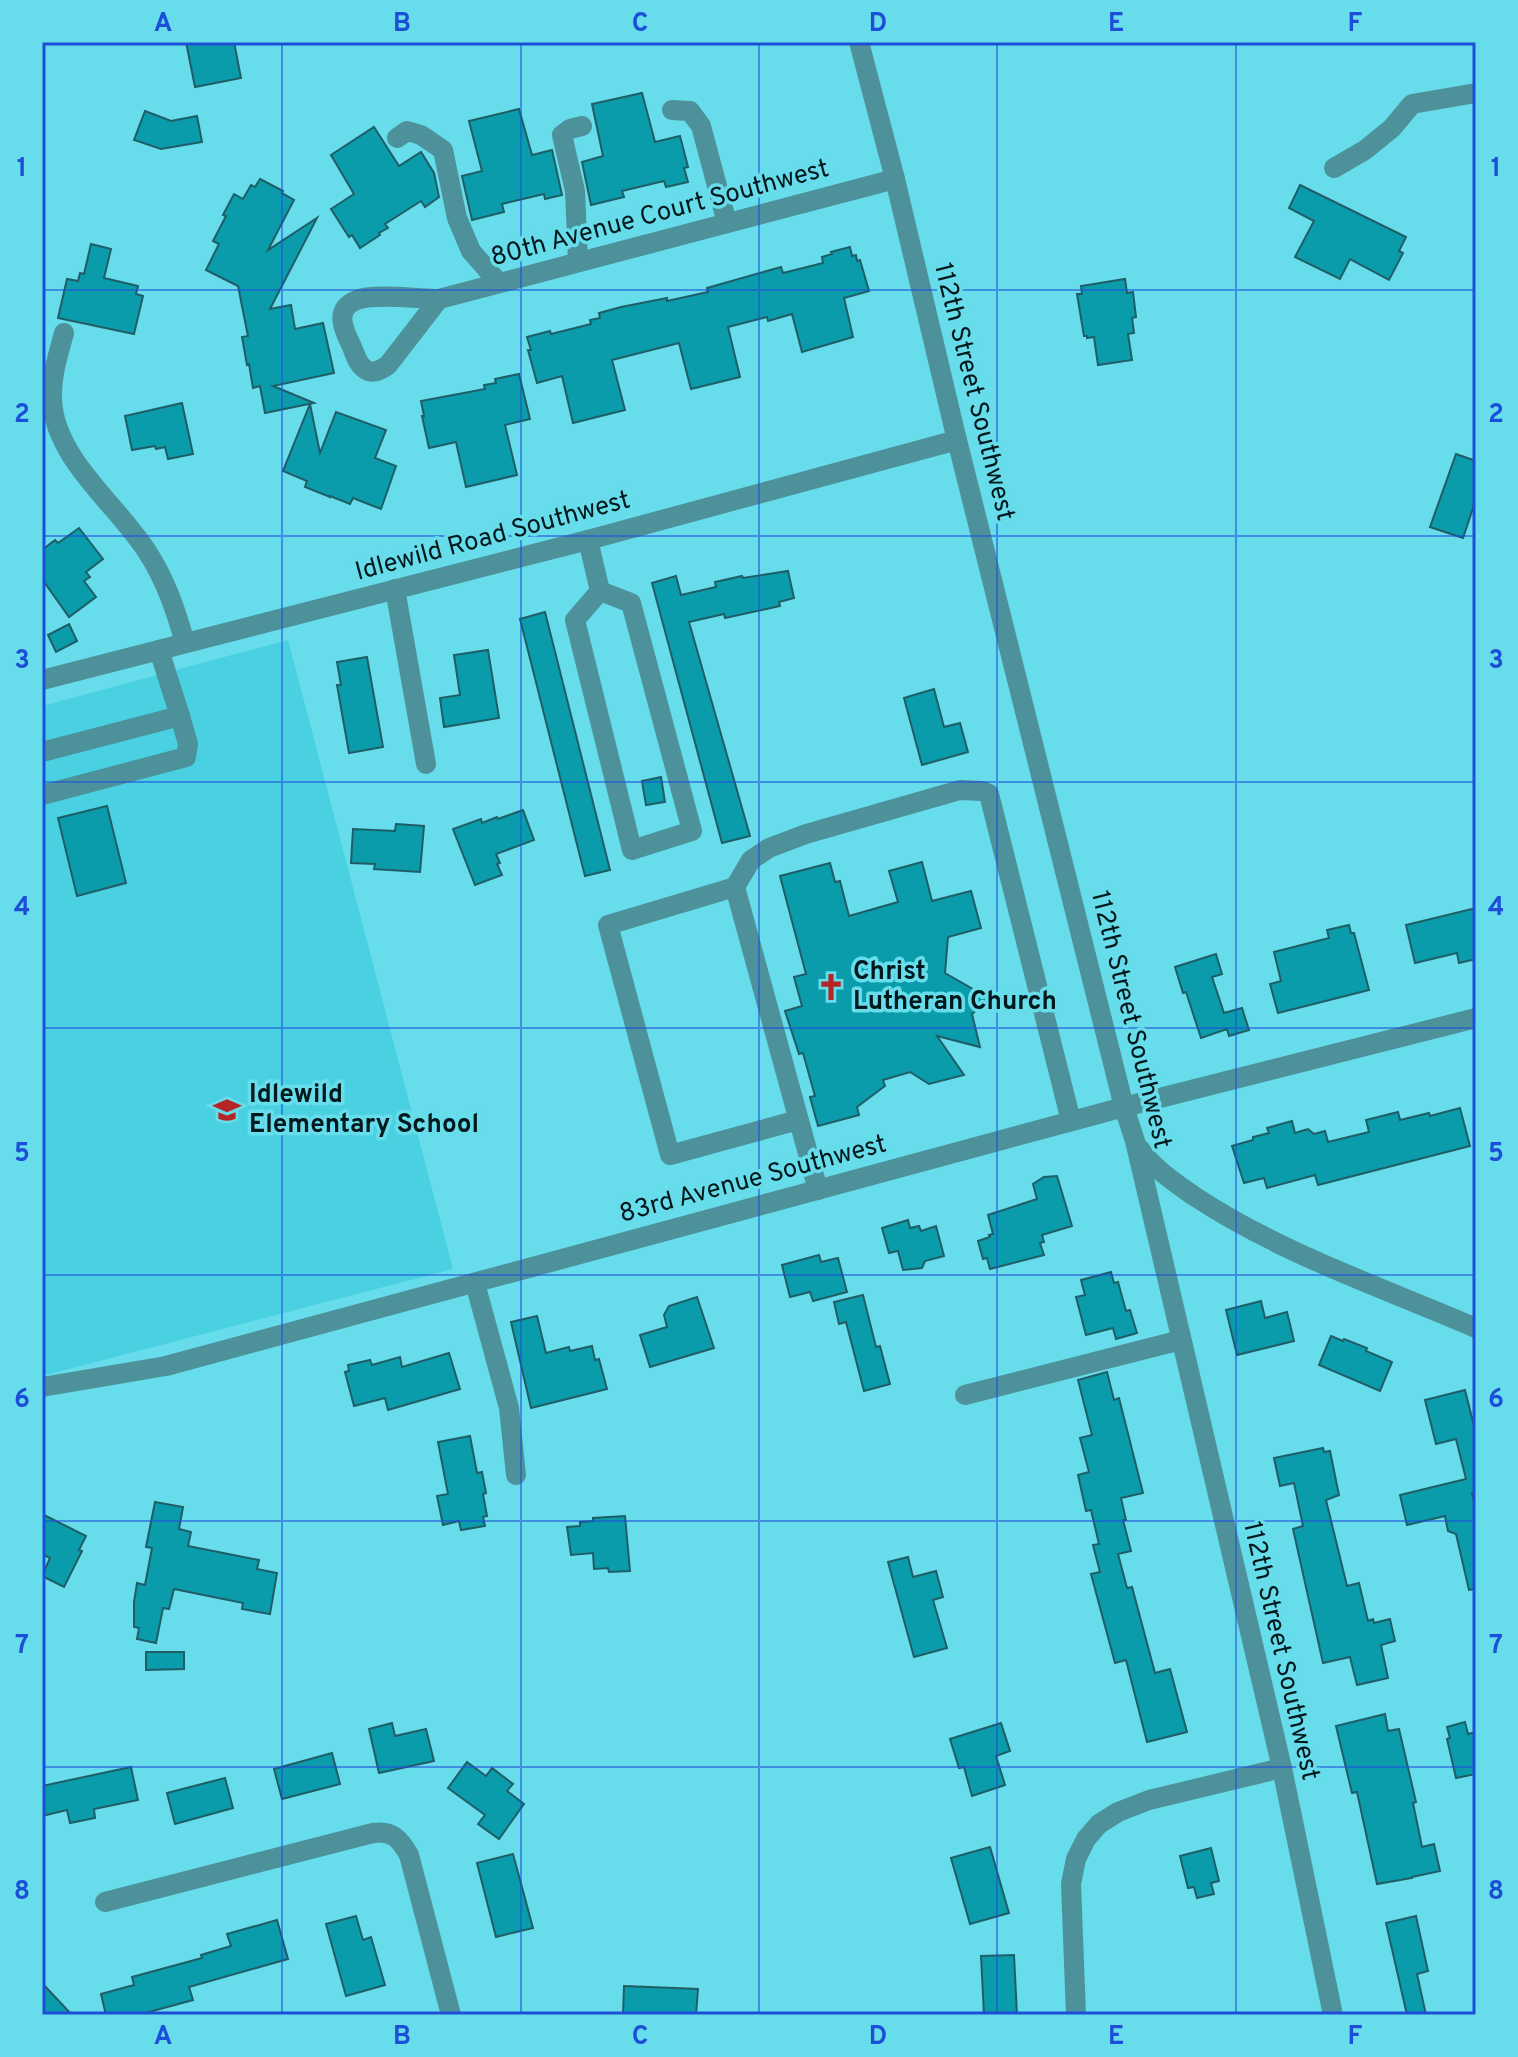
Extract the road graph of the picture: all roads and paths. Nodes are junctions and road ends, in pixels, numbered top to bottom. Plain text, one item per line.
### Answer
1 (859, 42) edge
2 (1476, 93) edge
3 (672, 110) dead end
4 (582, 126) dead end
5 (397, 138) dead end
6 (1334, 168) dead end
7 (895, 179) junction
8 (727, 223) junction
9 (578, 262) junction
10 (499, 283) junction
11 (439, 299) junction
12 (64, 333) dead end
13 (957, 440) junction
14 (588, 540) junction
15 (395, 589) junction
16 (600, 591) junction
17 (185, 643) junction
18 (159, 650) junction
19 (42, 680) edge
20 (180, 716) junction
21 (42, 752) edge
22 (426, 764) dead end
23 (42, 795) edge
24 (735, 887) junction
25 (1476, 1018) edge
26 (1124, 1107) junction
27 (798, 1120) junction
28 (1071, 1121) junction
29 (1135, 1141) junction
30 (818, 1190) junction
31 (475, 1283) junction
32 (1476, 1328) edge
33 (1181, 1340) junction
34 (42, 1387) edge
35 (965, 1395) dead end
36 (516, 1475) dead end
37 (1282, 1768) junction
38 (105, 1902) dead end
39 (451, 2015) edge
40 (1076, 2015) edge
41 (1333, 2015) edge

1 - 7 street, 112th Street Southwest
2 - 6 street
3 - 8 street
4 - 9 street
5 - 10 street
7 - 8 street, 80th Avenue Court Southwest
7 - 13 street, 112th Street Southwest
8 - 9 street, 80th Avenue Court Southwest
9 - 10 street, 80th Avenue Court Southwest
10 - 11 street, 80th Avenue Court Southwest
11 - 11 street, 80th Avenue Court Southwest
12 - 17 street
13 - 14 street, Idlewild Road Southwest
13 - 26 street, 112th Street Southwest
14 - 15 street, Idlewild Road Southwest
14 - 16 street
15 - 17 street, Idlewild Road Southwest
15 - 22 street
16 - 16 street
17 - 18 street, Idlewild Road Southwest
18 - 19 street, Idlewild Road Southwest
18 - 20 street
20 - 21 street
20 - 23 street
24 - 27 street
24 - 27 street
24 - 28 street
25 - 26 street, 83rd Avenue Southwest
26 - 28 street, 83rd Avenue Southwest
26 - 29 street, 112th Street Southwest
27 - 30 street
28 - 30 street, 83rd Avenue Southwest
29 - 32 street
29 - 33 street, 112th Street Southwest
30 - 31 street, 83rd Avenue Southwest
31 - 34 street, 83rd Avenue Southwest
31 - 36 street
33 - 35 street
33 - 37 street, 112th Street Southwest
37 - 40 street
37 - 41 street, 112th Street Southwest
38 - 39 street

